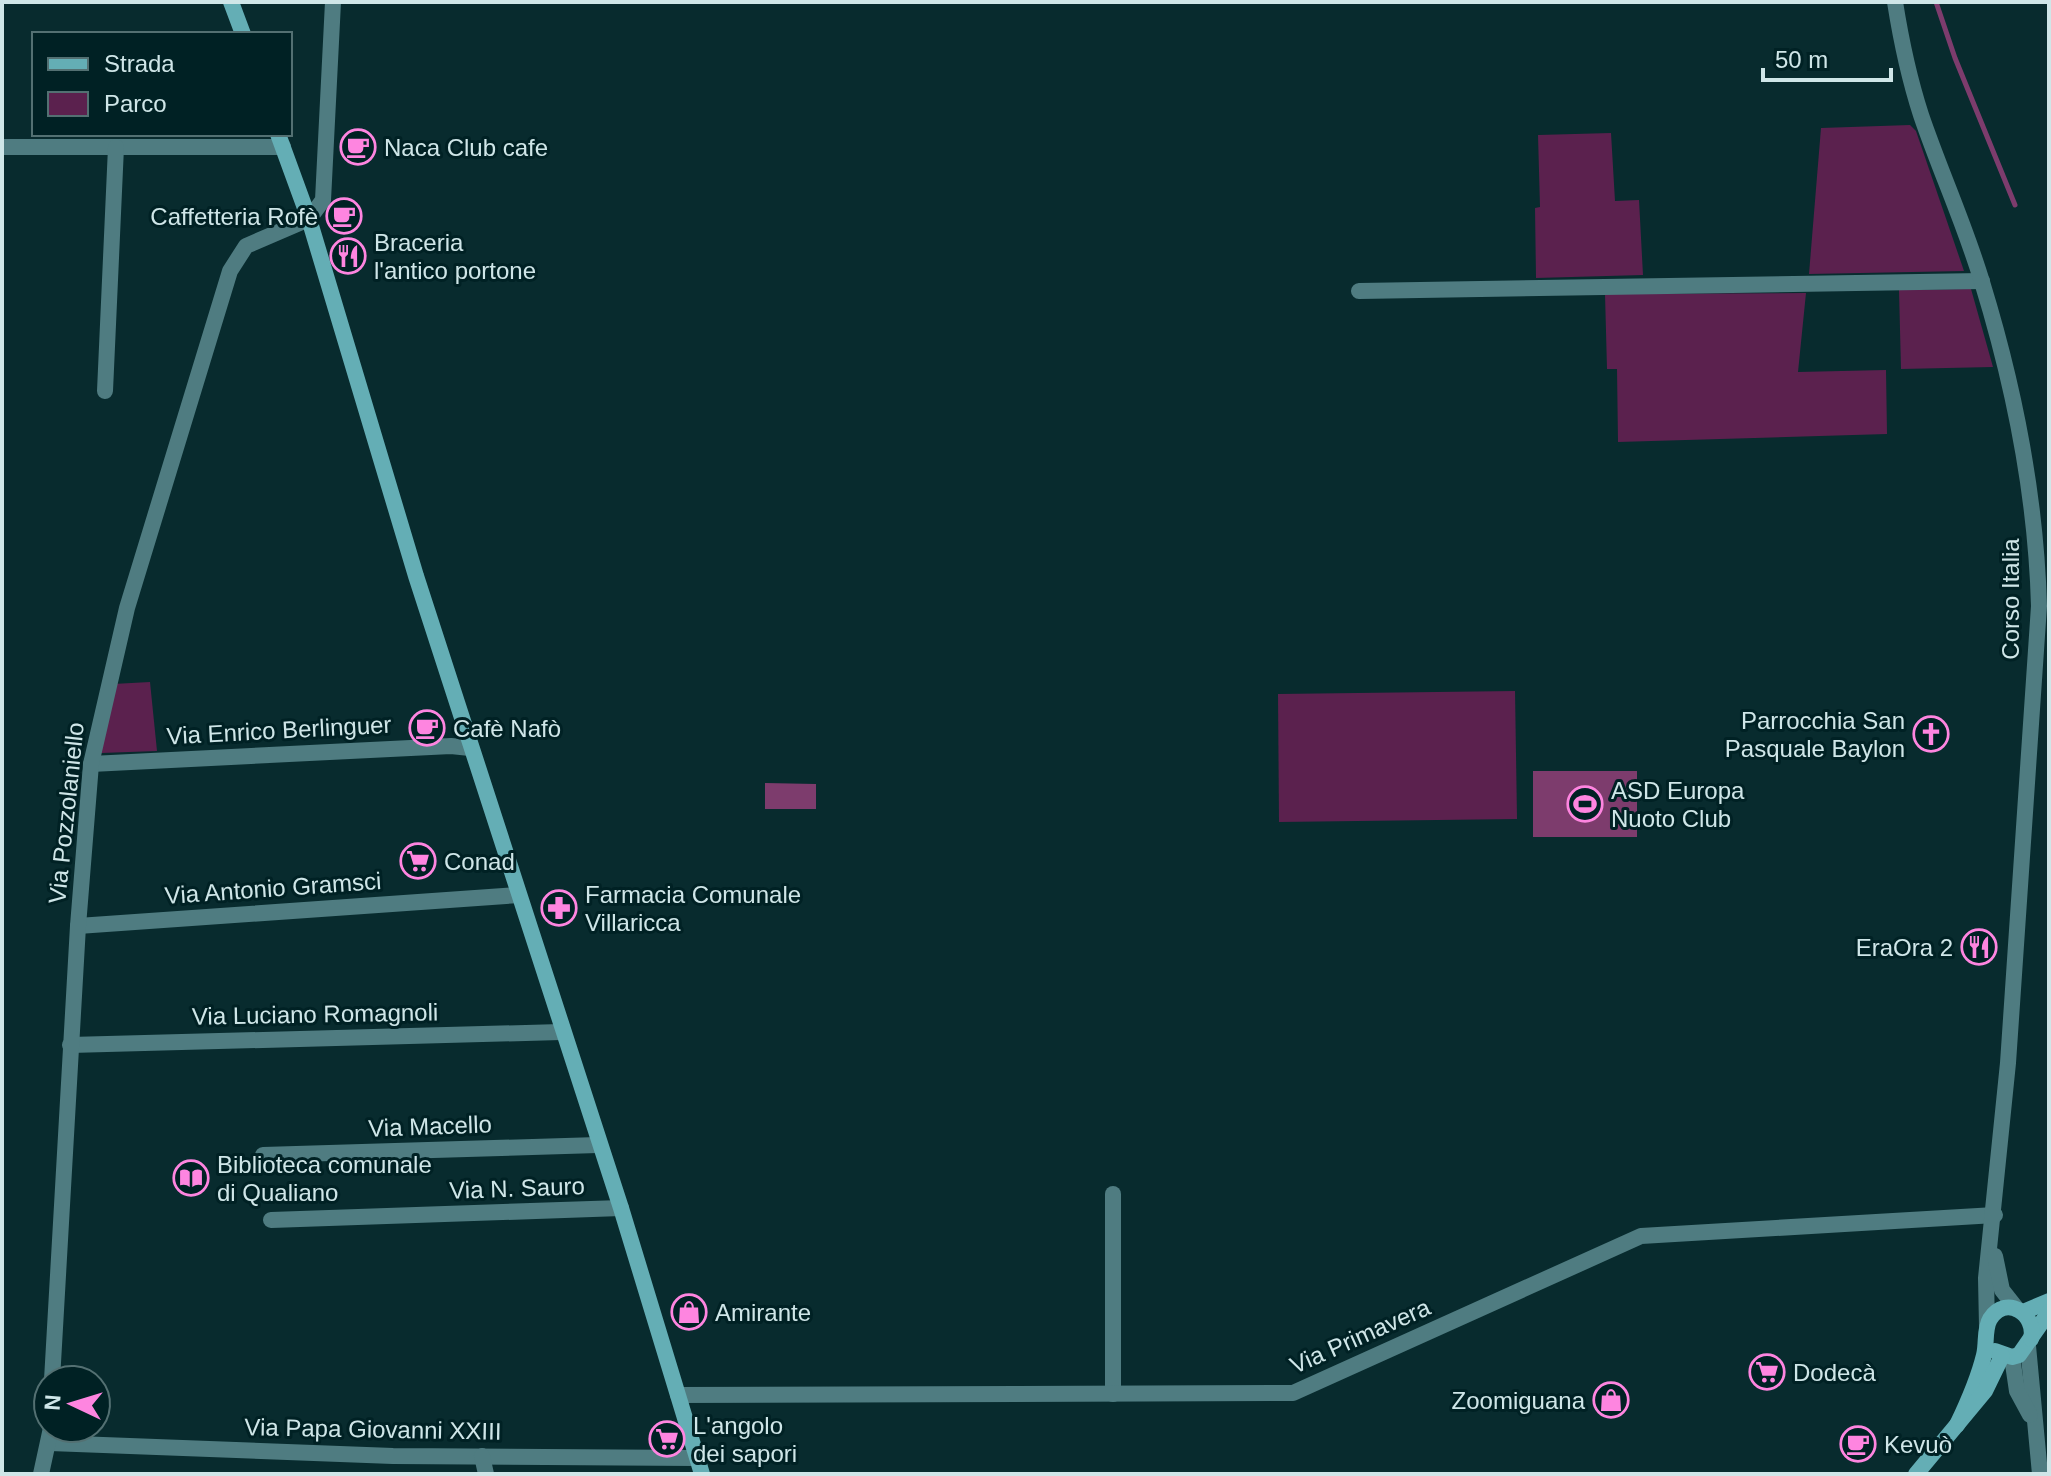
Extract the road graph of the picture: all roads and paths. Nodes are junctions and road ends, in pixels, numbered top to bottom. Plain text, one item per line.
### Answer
1 (231, 2) edge
2 (333, 2) edge
3 (1895, 2) edge
4 (242, 32) edge
5 (280, 140) edge
6 (2, 147) edge
7 (116, 147) junction
8 (309, 219) junction
9 (1982, 281) junction
10 (1359, 291) dead end
11 (105, 391) dead end
12 (470, 748) junction
13 (91, 764) junction
14 (519, 895) junction
15 (78, 926) junction
16 (561, 1032) junction
17 (70, 1045) junction
18 (598, 1145) junction
19 (263, 1155) dead end
20 (1113, 1194) dead end
21 (621, 1208) junction
22 (1995, 1215) junction
23 (271, 1220) dead end
24 (2049, 1301) edge
25 (2020, 1310) junction
26 (2049, 1312) edge
27 (1987, 1334) junction
28 (2030, 1343) junction
29 (2007, 1356) junction
30 (53, 1364) edge
31 (1985, 1391) junction
32 (2017, 1391) junction
33 (1113, 1394) junction
34 (678, 1395) junction
35 (1957, 1425) junction
36 (2035, 1432) junction
37 (112, 1439) edge
38 (48, 1444) edge
39 (482, 1456) junction
40 (698, 1466) edge
41 (41, 1474) edge
42 (486, 1474) edge
43 (1916, 1474) edge
44 (2040, 1474) edge

1 - 4 main road
2 - 8 street
3 - 9 street, Corso Italia
5 - 7 street
5 - 8 main road
6 - 7 street
7 - 11 street
8 - 12 main road
8 - 13 street, Via Pozzolaniello
9 - 10 street
9 - 22 street, Corso Italia
12 - 13 street, Via Enrico Berlinguer
12 - 14 main road
13 - 15 street, Via Pozzolaniello
14 - 15 street, Via Antonio Gramsci
14 - 16 main road
15 - 17 street, Via Pozzolaniello
16 - 17 street, Via Luciano Romagnoli
16 - 18 main road
17 - 30 street, Via Pozzolaniello
18 - 19 street, Via Macello
18 - 21 main road
20 - 33 street
21 - 23 street, Via N. Sauro
21 - 34 main road
22 - 25 street
22 - 27 street
22 - 33 street, Via Primavera
24 - 25 main road
25 - 27 main road
25 - 28 main road
26 - 28 main road
27 - 29 main road
27 - 35 main road
28 - 29 main road
28 - 36 street
29 - 31 main road
29 - 32 street
31 - 32 street
31 - 35 main road
32 - 36 street
33 - 34 street, Via Primavera
34 - 40 main road
35 - 43 main road
36 - 44 street
37 - 39 street, Via Papa Giovanni XXIII
38 - 41 street
39 - 40 street, Via Papa Giovanni XXIII
39 - 42 street

